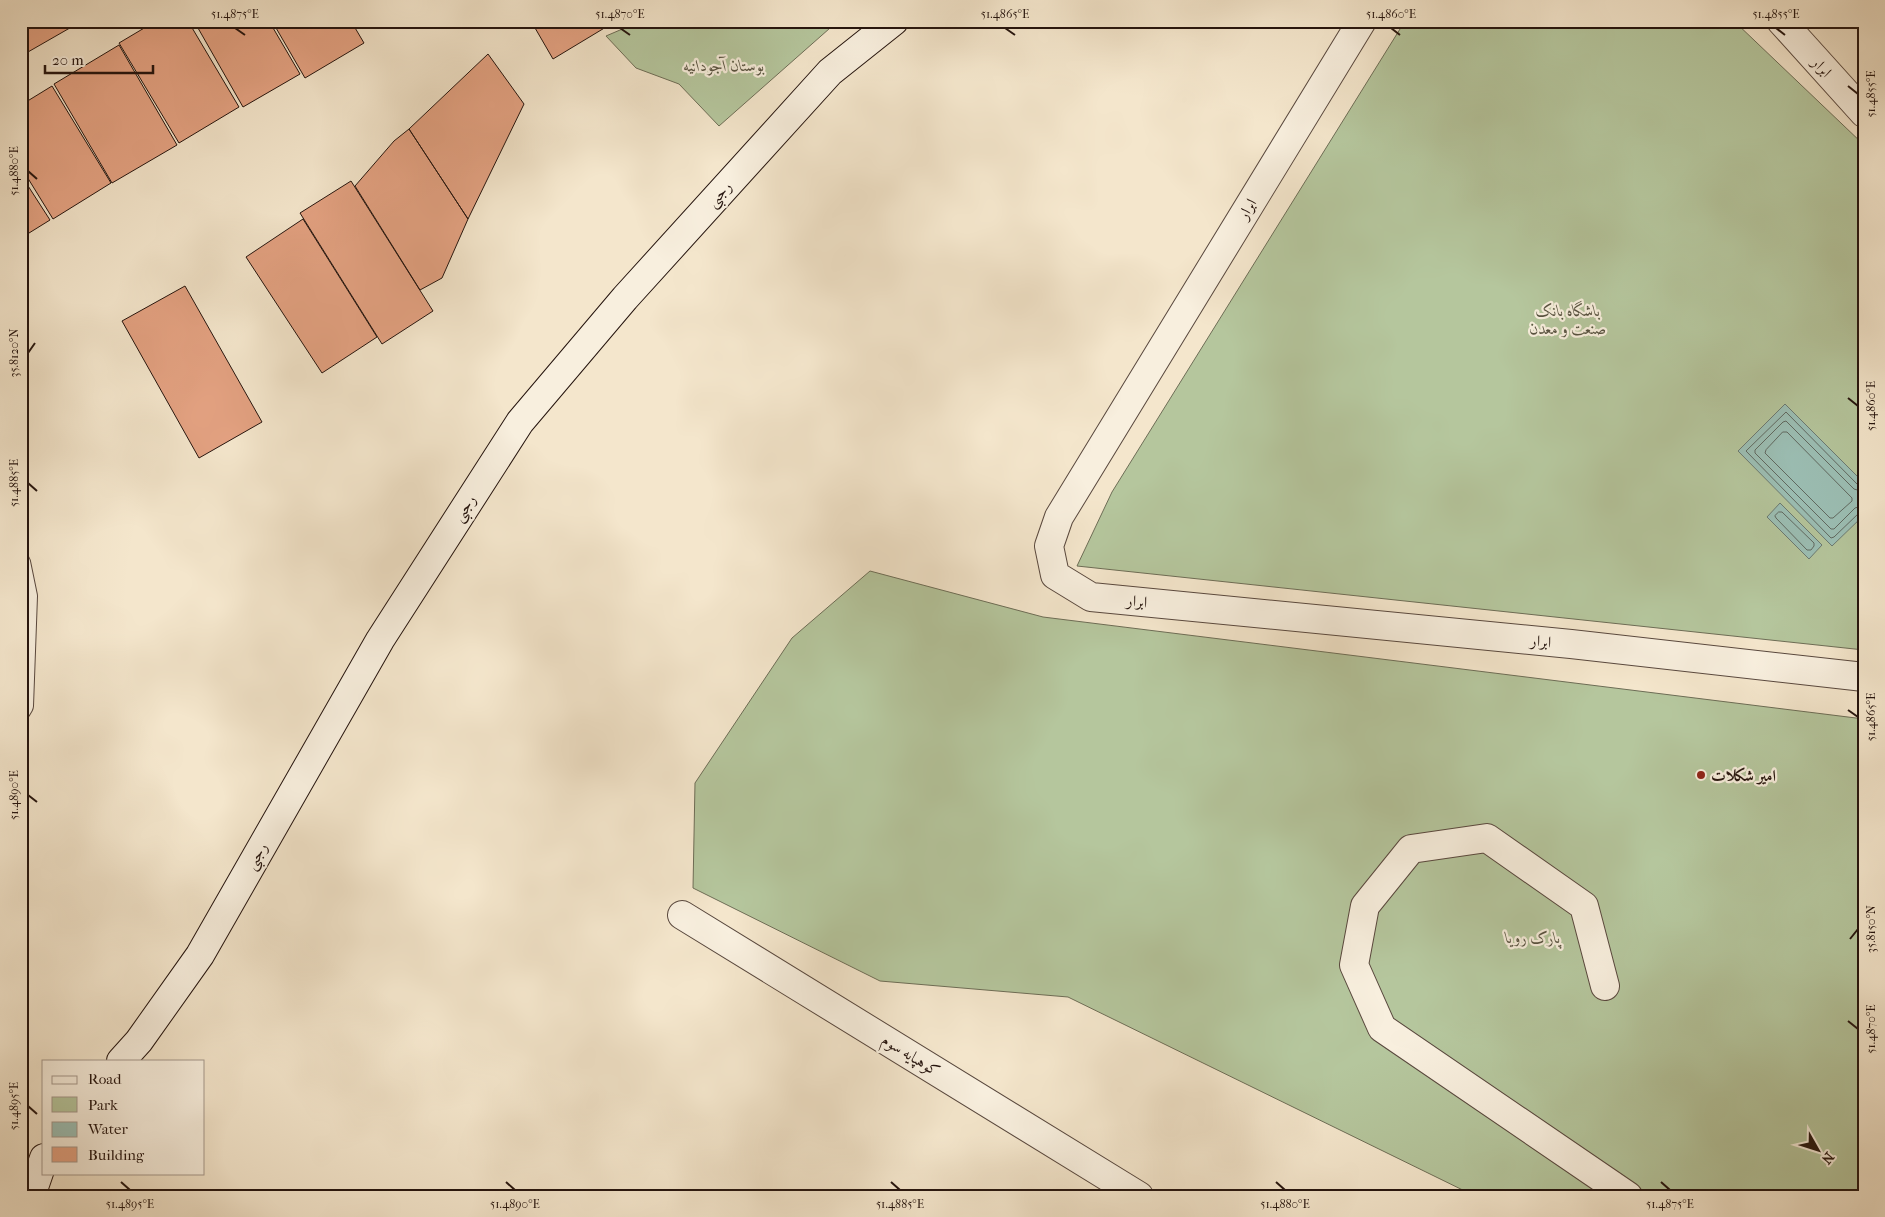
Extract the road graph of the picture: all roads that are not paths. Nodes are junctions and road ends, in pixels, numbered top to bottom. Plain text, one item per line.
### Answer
1 (894, 21) edge
2 (1362, 21) edge
3 (1781, 21) edge
4 (1864, 113) edge
5 (21, 562) edge
6 (1864, 676) edge
7 (21, 711) edge
8 (682, 915) dead end
9 (1605, 986) dead end
10 (122, 1060) edge
11 (42, 1146) edge
12 (42, 1164) edge
13 (21, 1166) edge
14 (32, 1196) edge
15 (1140, 1196) edge
16 (1628, 1196) edge

1 - 10 street, رجبی
2 - 6 street, ابرار
3 - 4 street, ابرار
5 - 7 lane
8 - 15 street, کوهپایه سوم
9 - 16 street
11 - 13 street
12 - 14 street

